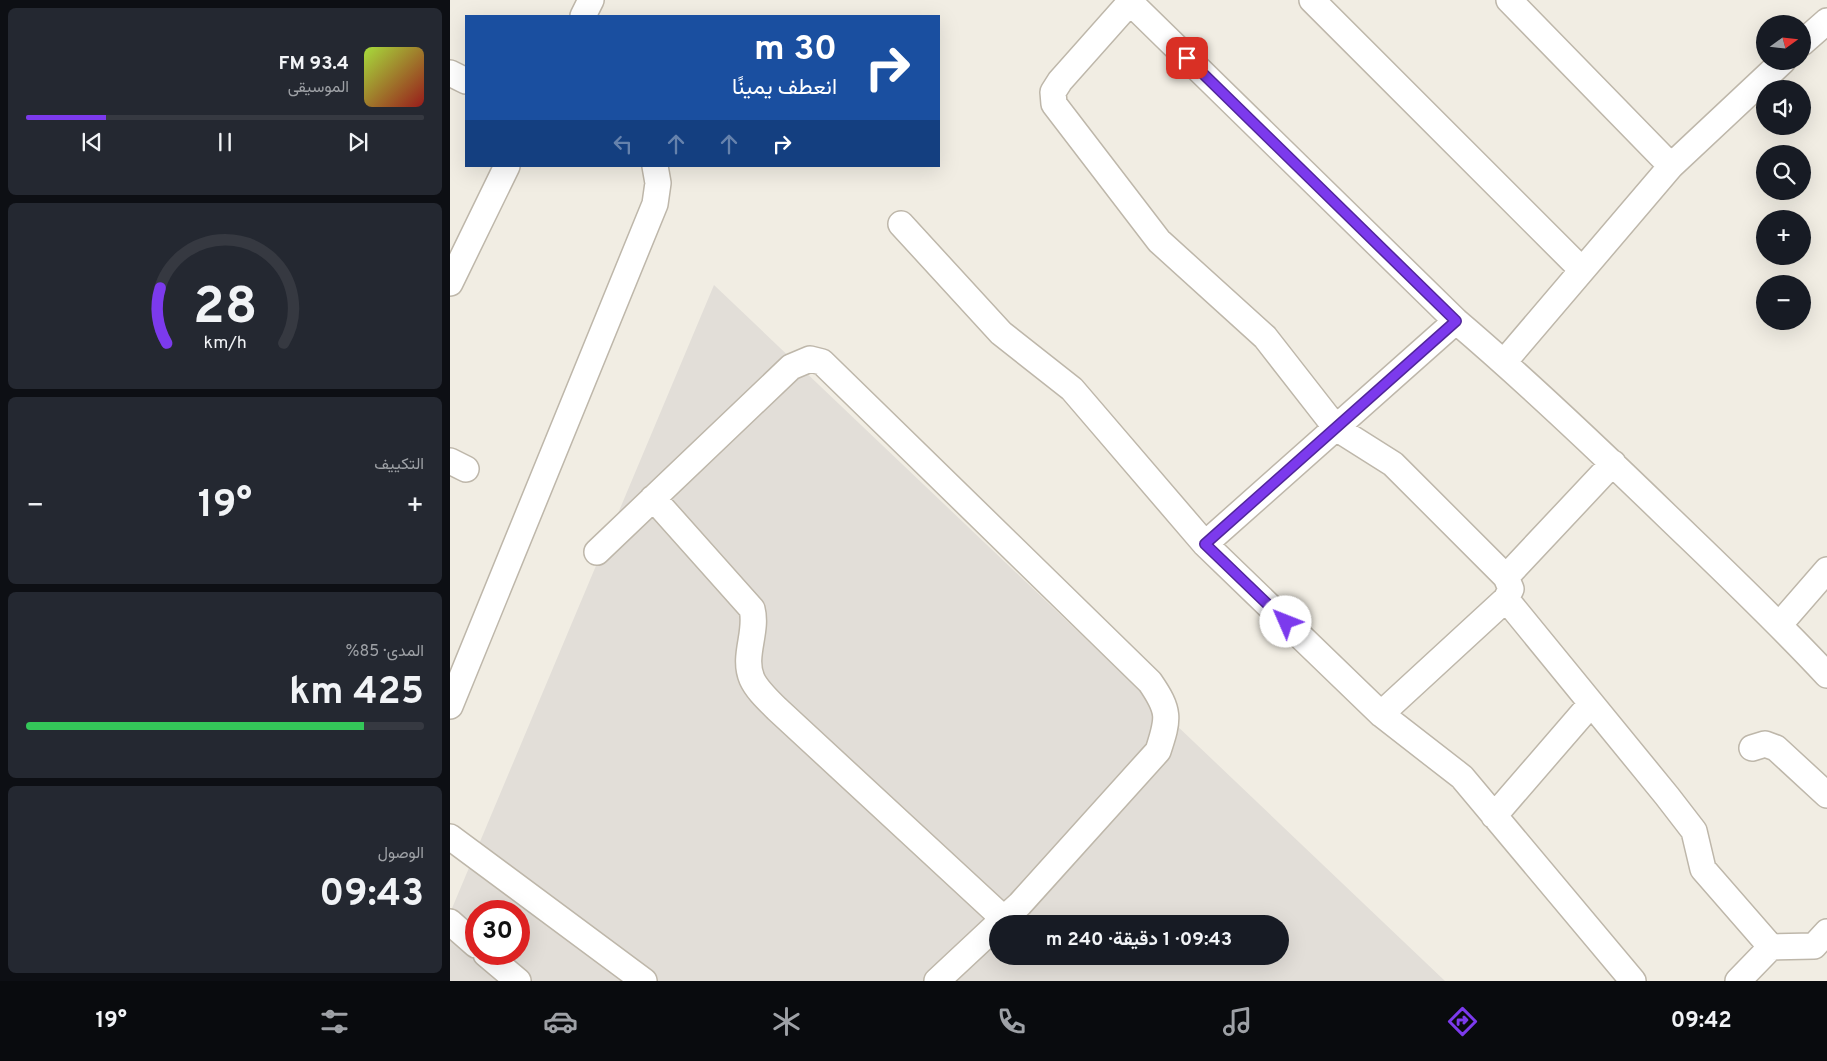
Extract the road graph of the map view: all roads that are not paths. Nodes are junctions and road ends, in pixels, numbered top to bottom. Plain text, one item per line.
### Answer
1 (591, 0) edge
2 (1312, 0) edge
3 (1509, 0) edge
4 (1131, 1) edge
5 (584, 15) edge
6 (1827, 21) edge
7 (1811, 36) edge
8 (1773, 70) edge
9 (450, 73) edge
10 (465, 80) edge
11 (1671, 166) junction
12 (506, 167) edge
13 (654, 167) edge
14 (901, 224) dead end
15 (1582, 270) junction
16 (453, 272) edge
17 (1456, 321) junction
18 (1504, 362) junction
19 (1336, 428) junction
20 (1613, 463) junction
21 (653, 498) junction
22 (1205, 544) junction
23 (597, 552) dead end
24 (1827, 570) edge
25 (1506, 588) junction
26 (1780, 624) junction
27 (1827, 675) edge
28 (1590, 705) junction
29 (450, 706) edge
30 (1381, 714) junction
31 (1752, 748) dead end
32 (1827, 796) edge
33 (1494, 816) junction
34 (450, 837) edge
35 (993, 915) edge
36 (1008, 915) edge
37 (450, 922) edge
38 (989, 932) edge
39 (465, 935) edge
40 (1823, 946) edge
41 (1771, 947) junction
42 (499, 965) edge
43 (518, 981) edge
44 (644, 981) edge
45 (937, 981) edge
46 (1633, 981) edge
47 (1738, 981) edge

1 - 5 street
2 - 15 street
3 - 11 street
4 - 17 street
4 - 19 street
6 - 7 street
8 - 11 street
9 - 10 street
11 - 15 street
12 - 16 street
13 - 29 street
14 - 22 street
15 - 18 street
17 - 18 street
17 - 19 street
18 - 20 street
19 - 22 street
19 - 25 street
20 - 25 street
20 - 26 street
21 - 23 street
21 - 35 street
21 - 36 street
22 - 30 street
24 - 26 street
25 - 28 street
25 - 30 street
26 - 27 street
28 - 33 street
28 - 41 street
30 - 33 street
31 - 32 street
33 - 46 street
34 - 44 street
37 - 39 street
38 - 45 street
40 - 41 street
41 - 47 street
42 - 43 street

